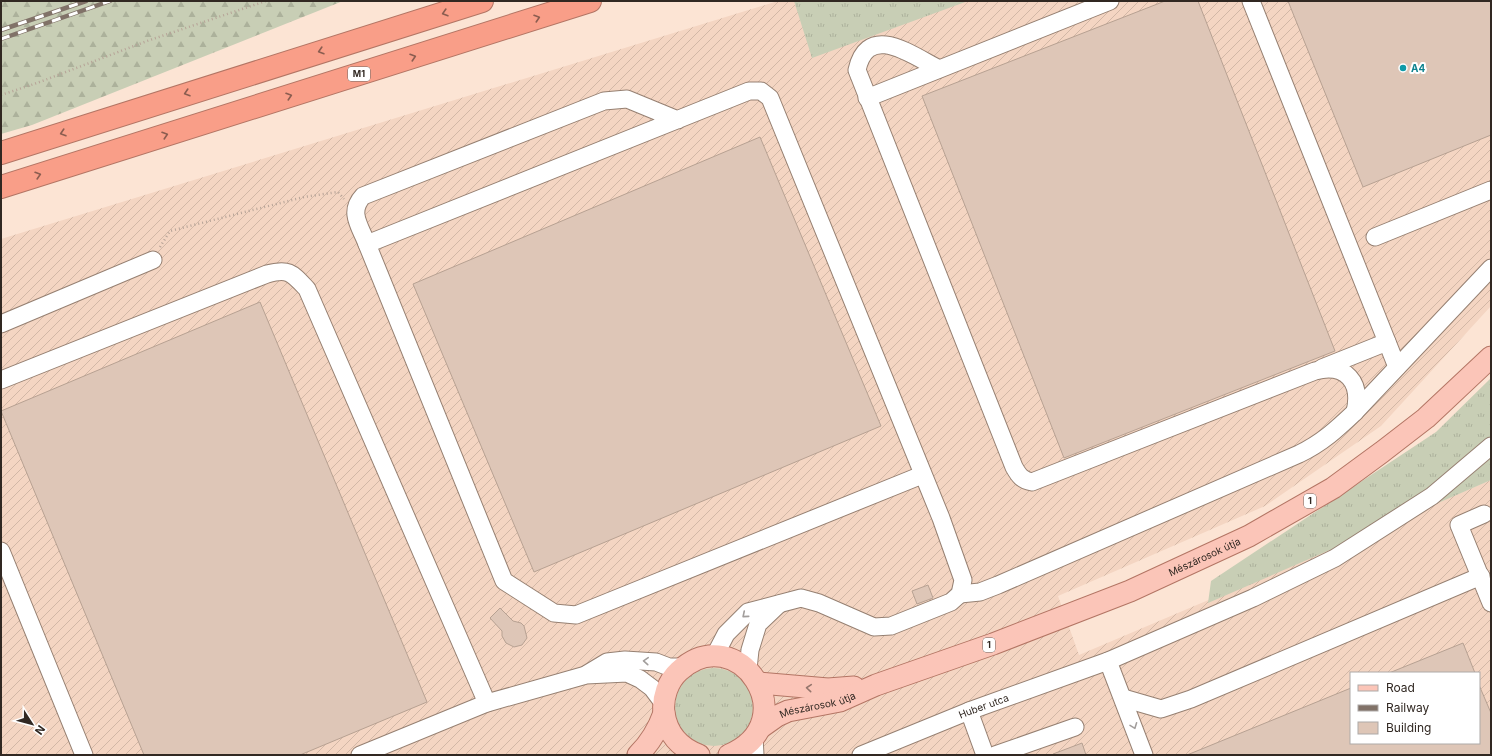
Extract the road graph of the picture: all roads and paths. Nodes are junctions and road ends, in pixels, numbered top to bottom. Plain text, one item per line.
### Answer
1 (266, 1) edge
2 (482, 1) edge
3 (590, 1) edge
4 (1110, 1) edge
5 (1252, 1) edge
6 (939, 69) junction
7 (1, 95) edge
8 (867, 98) junction
9 (678, 120) junction
10 (1, 153) edge
11 (1, 187) edge
12 (1491, 190) edge
13 (354, 212) junction
14 (1375, 237) dead end
15 (367, 244) junction
16 (153, 260) joint
17 (1491, 268) edge
18 (1, 324) edge
19 (1387, 342) junction
20 (1491, 357) edge
21 (1397, 367) junction
22 (1315, 371) junction
23 (1, 380) edge
24 (1355, 412) junction
25 (1491, 446) edge
26 (922, 476) junction
27 (1484, 514) dead end
28 (1, 551) edge
29 (1481, 576) junction
30 (960, 594) junction
31 (781, 603) junction
32 (1491, 603) edge
33 (714, 656) junction
34 (1108, 661) junction
35 (684, 667) junction
36 (586, 675) junction
37 (753, 676) junction
38 (876, 685) junction
39 (1123, 698) junction
40 (487, 703) junction
41 (664, 708) junction
42 (969, 712) junction
43 (1075, 727) dead end
44 (756, 740) edge
45 (879, 752) edge
46 (692, 754) edge
47 (84, 755) edge
48 (360, 755) edge
49 (638, 755) edge
50 (729, 755) edge
51 (861, 755) edge
52 (984, 755) edge
53 (995, 755) edge
54 (1144, 755) edge

1 - 7 path
2 -> 10 highway
11 -> 3 highway, M1
4 - 6 street
5 - 19 street
6 - 8 street
6 - 8 street
8 - 22 street
9 - 13 street
9 - 15 street
9 - 26 street
12 - 14 street
13 - 15 street
13 - 16 path
15 - 26 street
16 - 18 street
17 - 21 street
19 - 21 street
19 - 22 street
20 - 38 main road, Mészárosok útja / 1
21 - 24 street
22 - 24 street
23 - 40 street
24 - 30 street
25 - 34 street, Huber utca
26 - 30 street
27 - 29 street
28 - 47 street
29 - 32 street
29 - 39 street
30 - 31 street
31 -> 33 street
31 - 37 street
33 - 35 main road, Mészárosok útja / 1
33 - 37 main road, Mészárosok útja / 1
34 - 39 street
34 - 42 street, Huber utca
35 -> 36 street
35 - 41 main road, Mészárosok útja / 1
36 - 40 street
36 - 41 street
38 -> 37 main road, Mészárosok útja / 1
37 - 44 main road, Mészárosok útja
38 - 44 main road, Mészárosok útja / 1
39 -> 54 street
40 - 48 street
41 - 46 main road
41 - 49 main road, Mészárosok útja / 1
42 - 45 street, Huber utca
42 - 52 street
43 - 53 street
44 - 50 main road, Mészárosok útja / 1
45 - 51 street, Huber utca

